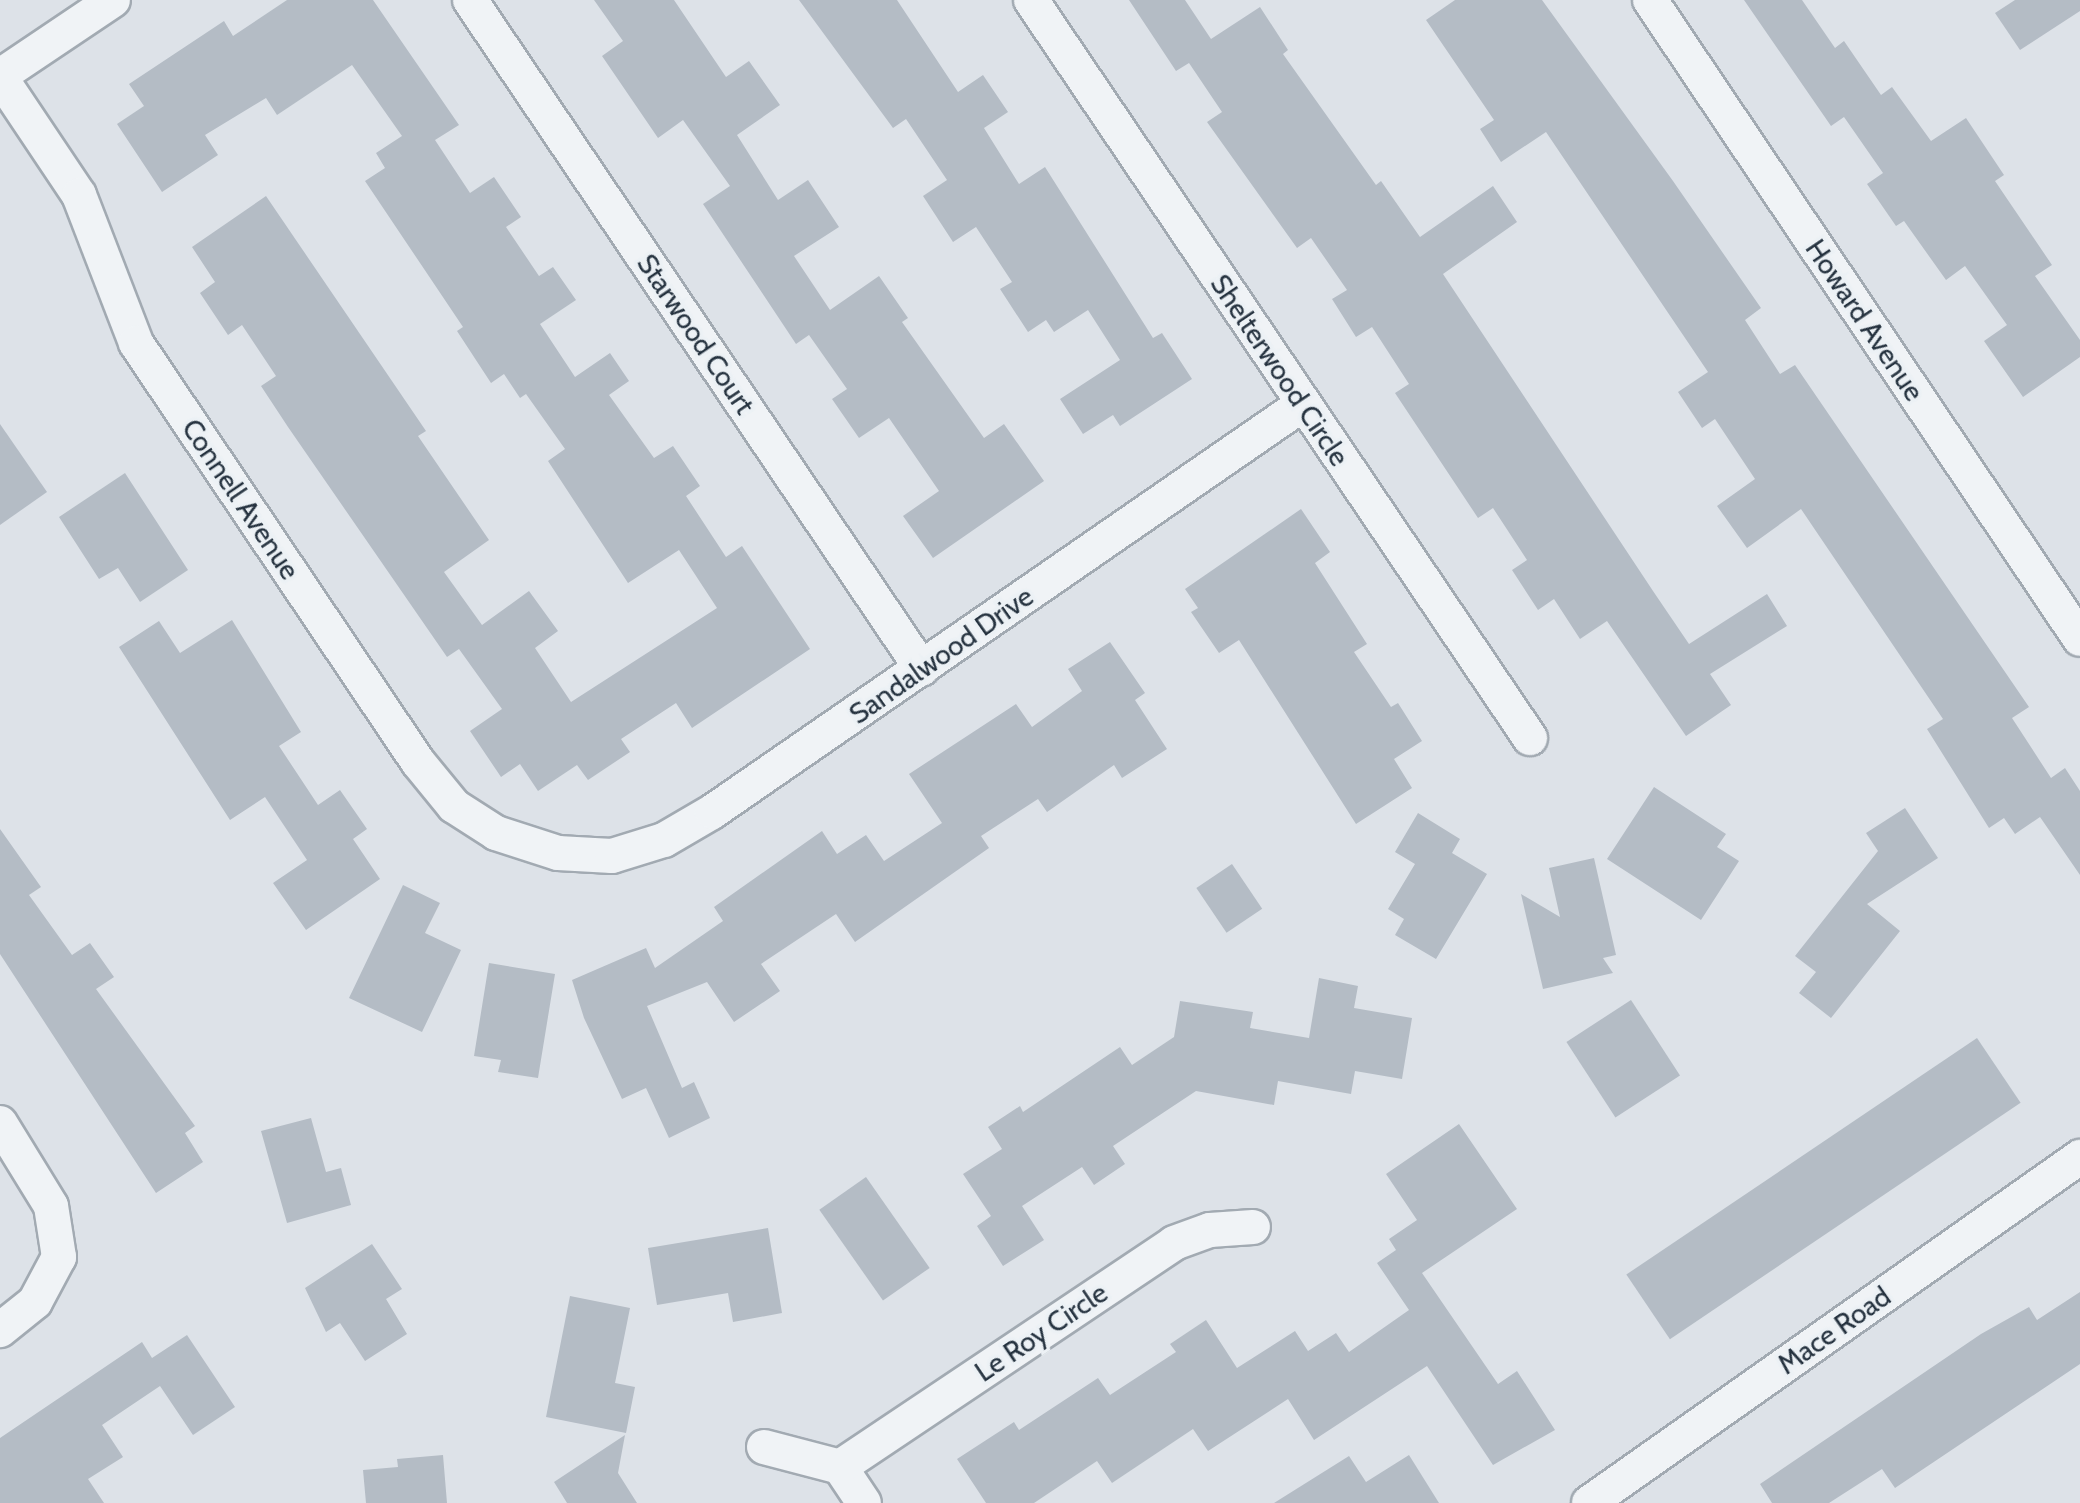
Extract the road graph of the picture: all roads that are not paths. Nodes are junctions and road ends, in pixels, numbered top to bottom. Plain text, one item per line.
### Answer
1 (113, 0) edge
2 (470, 0) edge
3 (1031, 0) edge
4 (1650, 0) edge
5 (0, 77) edge
6 (1303, 404) junction
7 (2080, 639) edge
8 (922, 669) junction
9 (1530, 738) dead end
10 (558, 853) joint
11 (0, 1123) edge
12 (2080, 1157) edge
13 (1253, 1227) dead end
14 (0, 1330) edge
15 (764, 1447) dead end
16 (840, 1467) junction
17 (864, 1503) edge
18 (1589, 1503) edge

1 - 5 street
2 - 8 street, Starwood Court
3 - 6 street, Shelterwood Circle
4 - 7 street, Howard Avenue
5 - 10 street, Connell Avenue
6 - 8 street, Sandalwood Drive
6 - 9 street, Shelterwood Circle
8 - 10 street, Sandalwood Drive
11 - 14 street
12 - 18 street, Mace Road
13 - 16 street, Le Roy Circle
15 - 16 street
16 - 17 street

